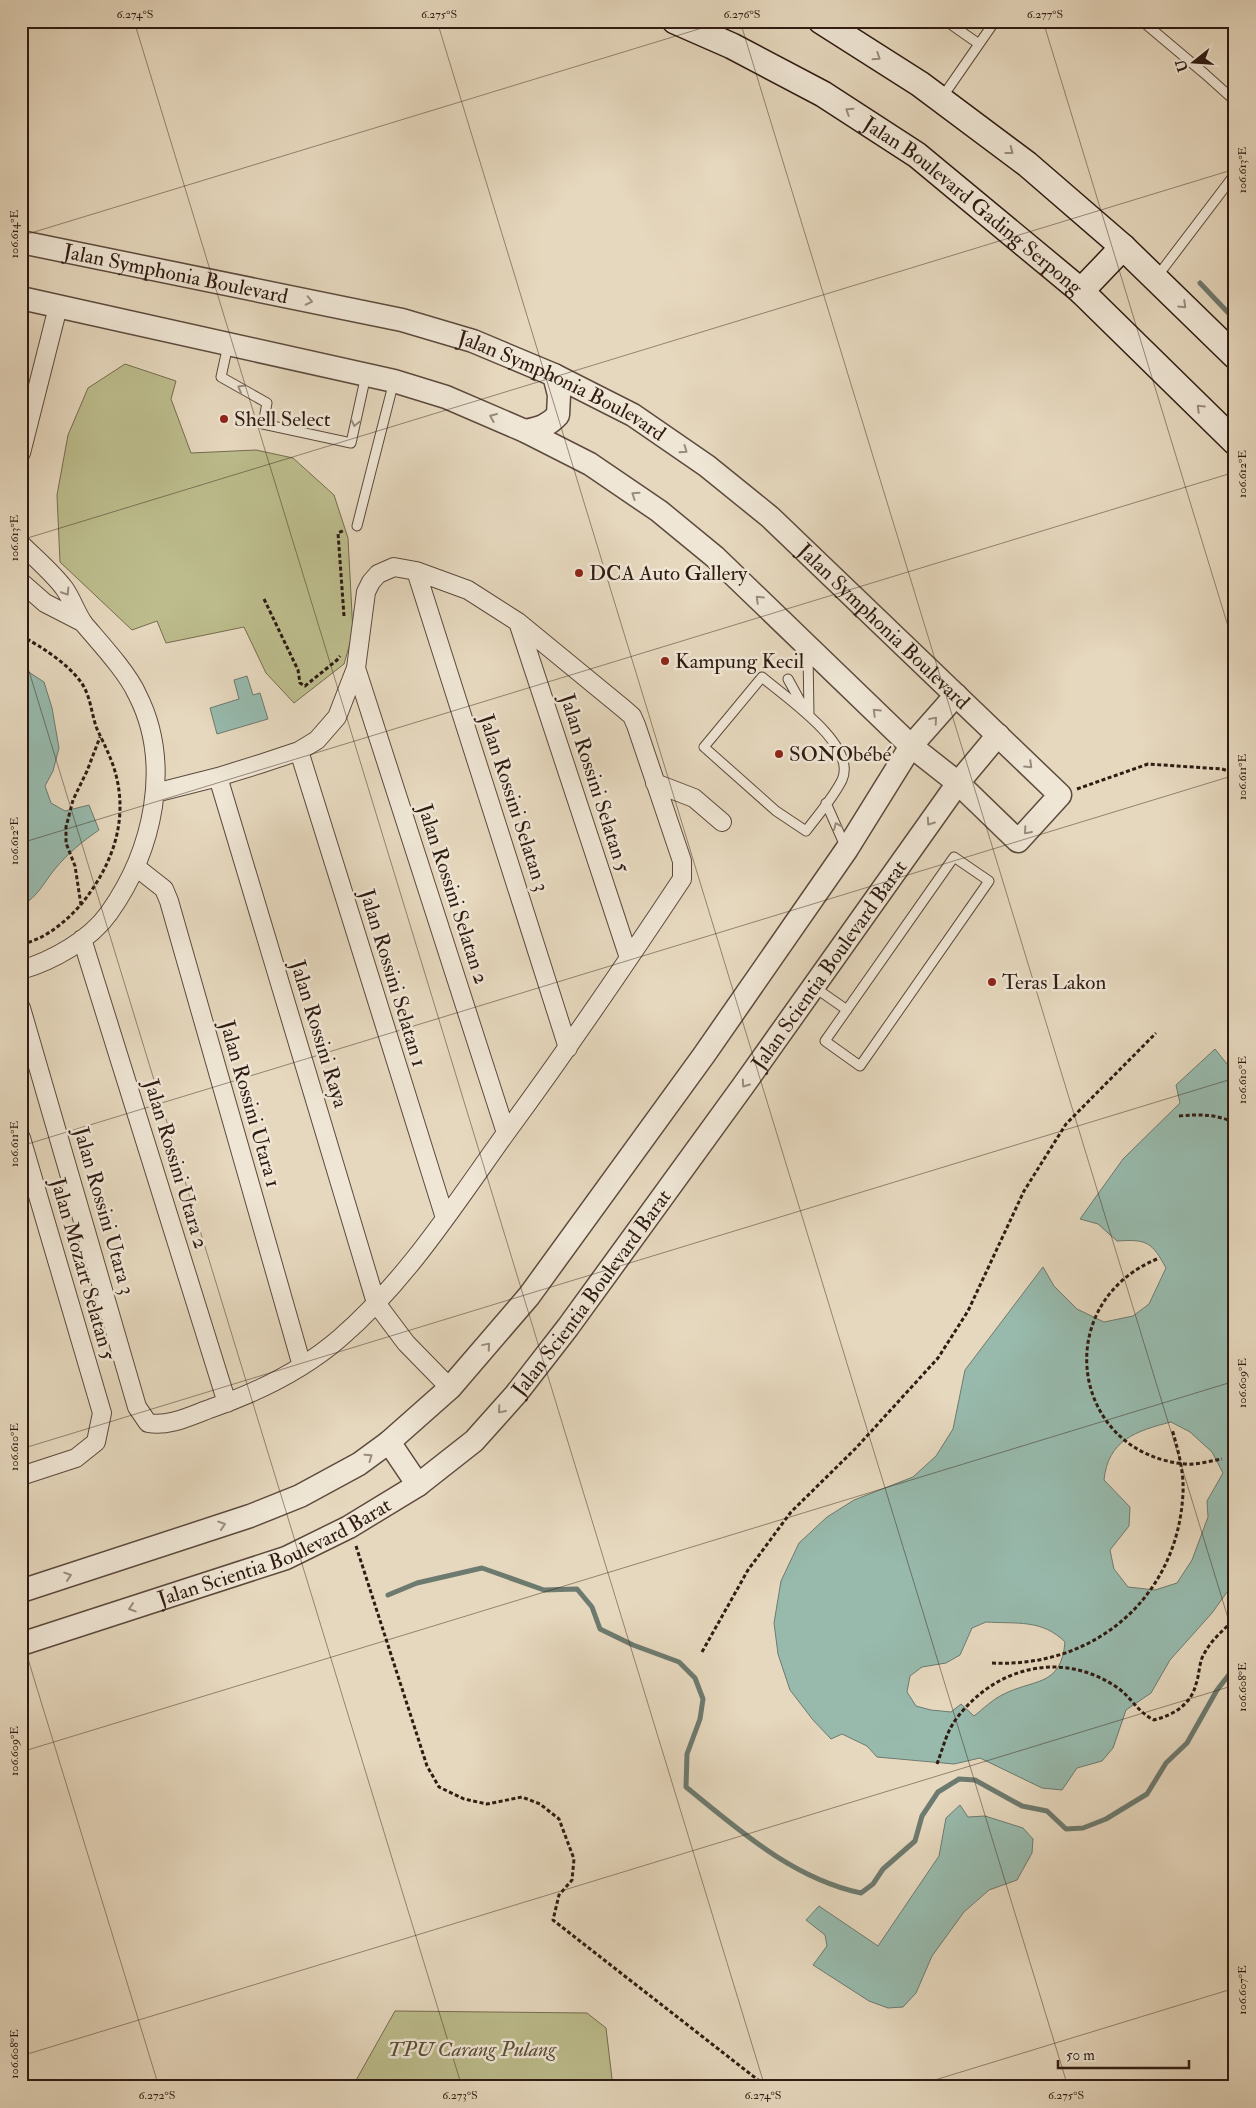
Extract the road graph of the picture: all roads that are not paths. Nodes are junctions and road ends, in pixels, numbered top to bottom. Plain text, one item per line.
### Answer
1 (675, 21) edge
2 (946, 21) edge
3 (995, 21) edge
4 (1142, 21) edge
5 (833, 24) edge
6 (979, 44) junction
7 (941, 100) junction
8 (1235, 101) edge
9 (1235, 174) edge
10 (21, 242) edge
11 (1123, 247) junction
12 (1156, 278) junction
13 (1081, 291) junction
14 (21, 298) edge
15 (58, 307) junction
16 (228, 344) junction
17 (1235, 356) edge
18 (554, 374) junction
19 (366, 375) junction
20 (394, 381) junction
21 (525, 431) junction
22 (1235, 442) edge
23 (21, 453) edge
24 (357, 526) road end
25 (21, 544) edge
26 (416, 571) junction
27 (21, 582) edge
28 (82, 622) junction
29 (518, 622) junction
30 (808, 647) junction
31 (356, 668) junction
32 (788, 680) dead end
33 (956, 695) junction
34 (808, 716) junction
35 (998, 735) junction
36 (911, 746) junction
37 (299, 751) junction
38 (218, 777) junction
39 (655, 783) junction
40 (958, 783) junction
41 (155, 793) junction
42 (826, 803) junction
43 (722, 822) dead end
44 (847, 849) junction
45 (136, 867) junction
46 (82, 939) junction
47 (629, 958) junction
48 (21, 970) edge
49 (814, 986) junction
50 (21, 1008) edge
51 (847, 1010) junction
52 (568, 1048) junction
53 (506, 1133) junction
54 (21, 1138) edge
55 (445, 1218) junction
56 (376, 1303) junction
57 (302, 1366) junction
58 (450, 1388) junction
59 (227, 1403) junction
60 (389, 1442) junction
61 (21, 1476) edge
62 (418, 1485) junction
63 (21, 1592) edge
64 (21, 1644) edge

13 -> 1 main road, Jalan Boulevard Gading Serpong
2 - 6 lane
3 - 6 lane
4 - 8 lane
5 -> 7 main road
6 - 7 lane
7 -> 11 main road
9 - 12 lane
10 -> 18 street, Jalan Symphonia Boulevard
11 - 12 main road
11 - 13 main road
12 -> 17 main road
22 -> 13 main road, Jalan Boulevard Gading Serpong
14 - 15 street
15 - 16 street
15 - 23 street
16 - 19 street
19 -> 16 lane
18 - 21 street
18 -> 33 street, Jalan Symphonia Boulevard
19 - 20 street
21 -> 20 street
20 - 24 lane
30 -> 21 street
25 -> 28 street
26 - 29 street
26 - 31 street
26 - 52 street, Jalan Rossini Selatan 3
27 - 28 street
28 - 41 street
29 - 39 street
29 - 47 street, Jalan Rossini Selatan 5
30 - 34 lane
36 -> 30 street
31 - 37 street
31 - 53 street, Jalan Rossini Selatan 2
32 - 34 lane
33 - 35 street, Jalan Symphonia Boulevard
36 -> 33 street, Jalan Scientia Boulevard Barat
34 - 42 lane
34 - 42 lane
35 - 40 street, Jalan Scientia Boulevard Barat
35 -> 40 street, Jalan Symphonia Boulevard
36 - 40 street
36 - 44 street, Jalan Scientia Boulevard Barat
37 - 38 street
37 - 55 street, Jalan Rossini Selatan 1
38 - 41 street
38 - 56 street, Jalan Rossini Raya
39 - 43 street
39 - 47 street
40 -> 49 street, Jalan Scientia Boulevard Barat
41 - 45 street
44 -> 42 lane
58 -> 44 street, Jalan Scientia Boulevard Barat
45 - 46 street
45 - 57 street, Jalan Rossini Utara 1
46 - 48 street
46 - 59 street, Jalan Rossini Utara 2
47 - 52 street
49 - 51 lane
49 -> 62 street, Jalan Scientia Boulevard Barat
50 - 59 street, Jalan Rossini Utara 3
51 - 51 lane
52 - 53 street
53 - 55 street
54 - 61 street, Jalan Mozart Selatan 5
55 - 56 street
56 - 57 street
56 - 58 street
57 - 59 street
58 - 60 street, Jalan Scientia Boulevard Barat
60 - 62 street
63 -> 60 street, Jalan Scientia Boulevard Barat
62 -> 64 street, Jalan Scientia Boulevard Barat

